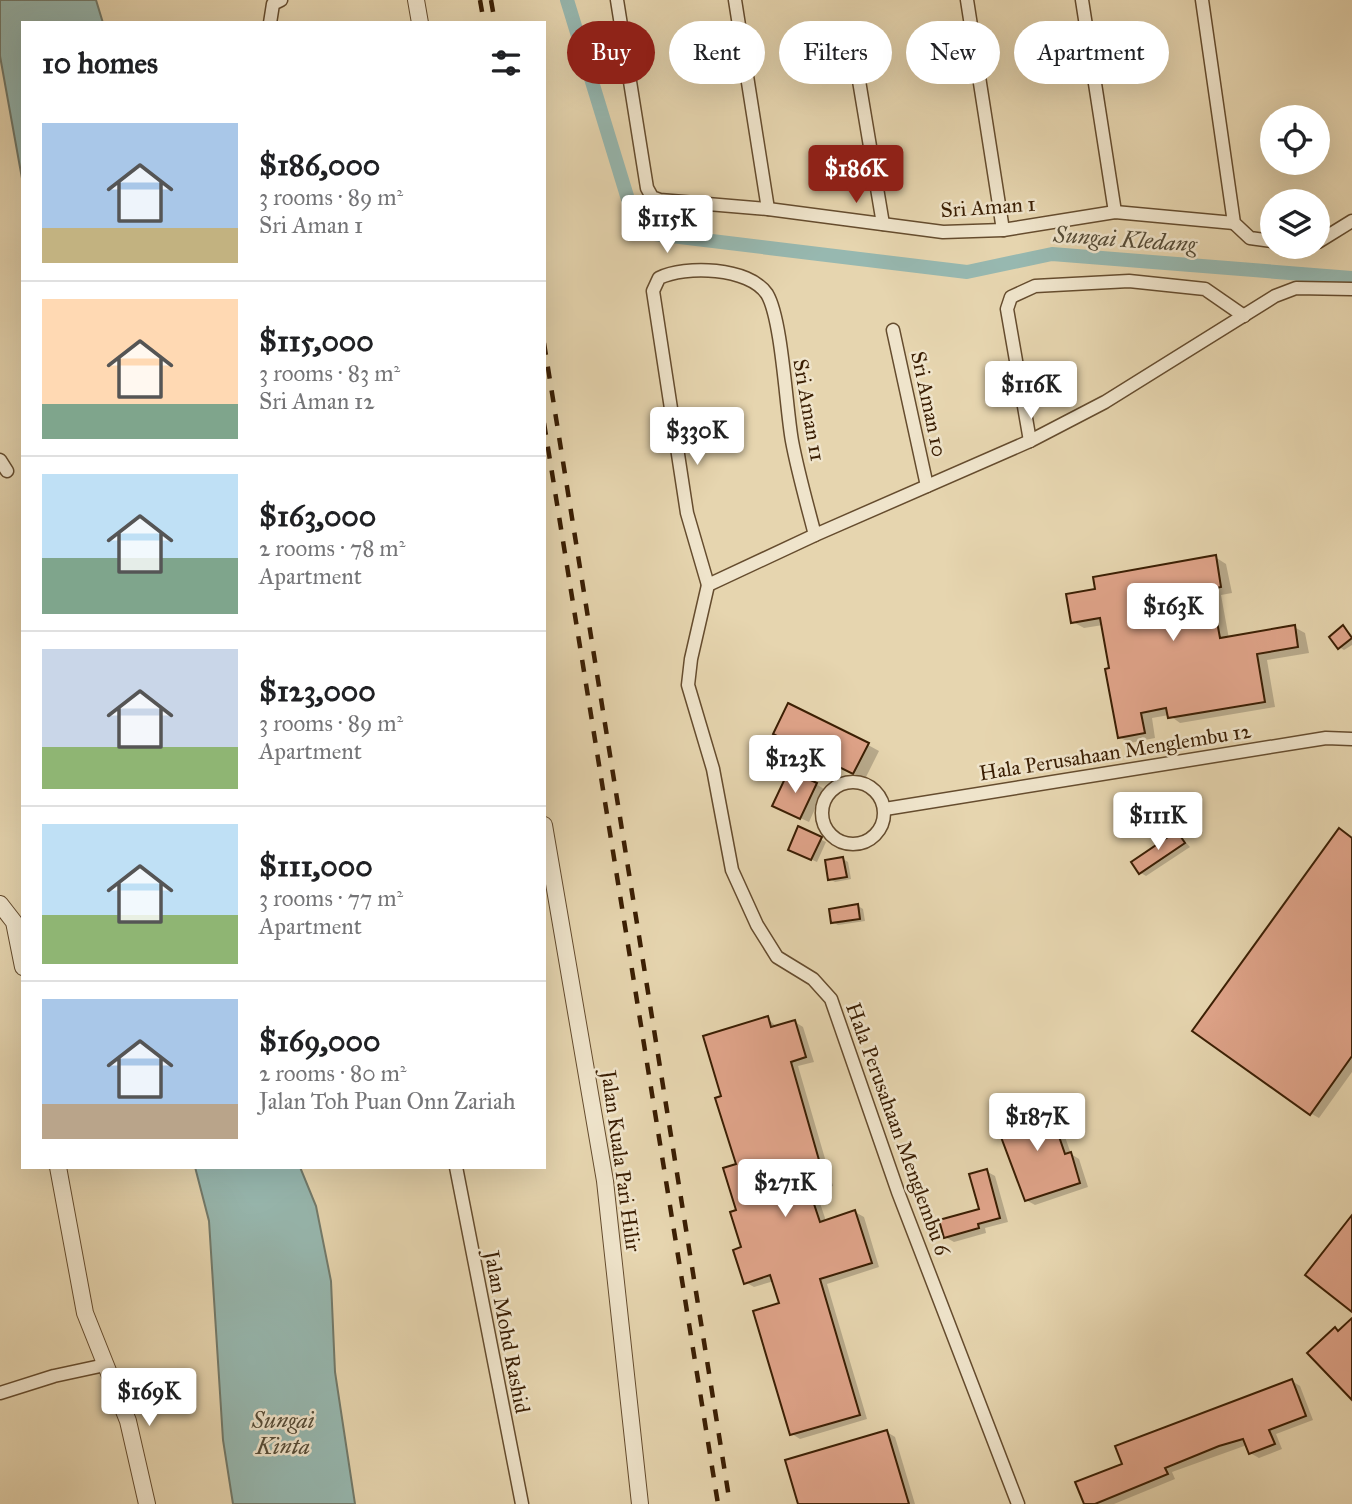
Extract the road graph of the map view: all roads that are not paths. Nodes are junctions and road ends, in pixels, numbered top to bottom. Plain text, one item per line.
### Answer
1 (281, 0) edge
2 (416, 0) edge
3 (617, 0) edge
4 (735, 0) edge
5 (967, 0) edge
6 (1082, 0) edge
7 (1203, 0) edge
8 (270, 21) edge
9 (420, 21) edge
10 (860, 84) edge
11 (768, 209) junction
12 (1115, 212) junction
13 (1352, 220) edge
14 (1234, 223) junction
15 (883, 224) junction
16 (1003, 230) junction
17 (1330, 234) edge
18 (1260, 240) edge
19 (1352, 289) edge
20 (1244, 316) junction
21 (893, 330) dead end
22 (1030, 441) junction
23 (927, 486) junction
24 (815, 535) junction
25 (708, 586) junction
26 (1352, 739) edge
27 (885, 809) junction
28 (546, 837) edge
29 (0, 904) edge
30 (21, 957) edge
31 (58, 1169) edge
32 (456, 1169) edge
33 (105, 1365) junction
34 (0, 1394) edge
35 (147, 1504) edge
36 (522, 1504) edge
37 (640, 1504) edge
38 (1018, 1504) edge

1 - 8 street
2 - 9 street
3 - 11 street, Sri Aman 1
4 - 11 street
5 - 16 street
6 - 12 street
7 - 14 street
10 - 15 street
11 - 15 street, Sri Aman 1
12 - 14 street, Sri Aman 1
12 - 16 street, Sri Aman 1
13 - 17 street
14 - 18 street
15 - 16 street, Sri Aman 1
19 - 20 street
20 - 22 street
20 - 22 street
21 - 23 street, Sri Aman 10
22 - 23 street
23 - 24 street
24 - 25 street
24 - 25 street, Sri Aman 11
25 - 38 street, Hala Perusahaan Menglembu 6
26 - 27 street, Hala Perusahaan Menglembu 12
27 - 27 street
28 - 37 street, Jalan Kuala Pari Hilir
29 - 30 street
31 - 33 street
32 - 36 street, Jalan Mohd Rashid
33 - 34 street
33 - 35 street

